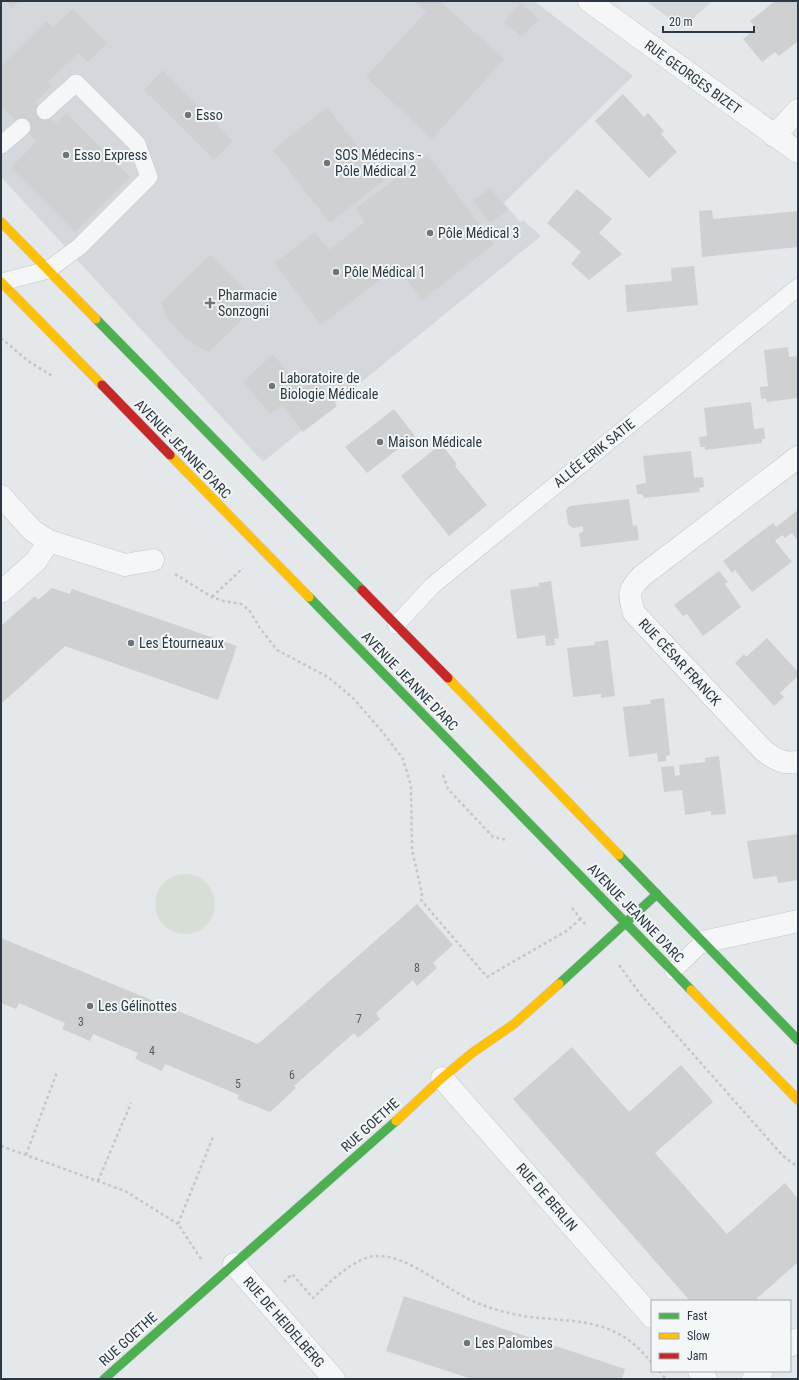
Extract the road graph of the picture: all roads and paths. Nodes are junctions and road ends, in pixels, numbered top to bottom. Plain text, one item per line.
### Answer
1 (589, 1) edge
2 (798, 110) edge
3 (44, 111) dead end
4 (22, 127) dead end
5 (774, 136) junction
6 (1, 145) edge
7 (798, 152) edge
8 (1, 222) edge
9 (48, 270) junction
10 (1, 282) edge
11 (798, 287) edge
12 (1, 338) edge
13 (57, 379) dead end
14 (798, 457) edge
15 (1, 496) edge
16 (49, 541) junction
17 (153, 560) joint
18 (244, 568) dead end
19 (1, 592) edge
20 (212, 597) junction
21 (396, 625) junction
22 (798, 762) edge
23 (440, 768) dead end
24 (510, 840) dead end
25 (657, 894) junction
26 (580, 919) dead end
27 (798, 920) edge
28 (627, 923) junction
29 (703, 942) junction
30 (673, 971) junction
31 (624, 972) dead end
32 (798, 1040) edge
33 (57, 1072) dead end
34 (442, 1078) junction
35 (798, 1100) edge
36 (131, 1103) dead end
37 (213, 1137) dead end
38 (1, 1146) edge
39 (26, 1155) junction
40 (798, 1167) edge
41 (98, 1181) junction
42 (178, 1224) junction
43 (234, 1264) junction
44 (215, 1281) junction
45 (264, 1299) junction
46 (651, 1316) edge
47 (651, 1362) edge
48 (761, 1372) edge
49 (104, 1379) edge
50 (334, 1379) edge
51 (753, 1379) edge

1 - 5 street, RUE GEORGES BIZET
2 - 5 street
3 - 9 lane
4 - 6 lane
5 - 7 street, RUE GEORGES BIZET
8 - 9 main road, AVENUE JEANNE D'ARC
9 - 10 lane
9 - 21 main road, AVENUE JEANNE D'ARC
10 - 28 main road, AVENUE JEANNE D'ARC
11 - 21 lane, ALLÉE ERIK SATIE
12 - 13 path
14 - 22 street, RUE CÉSAR FRANCK
15 - 16 street
16 - 17 street
16 - 19 street
17 - 20 path
18 - 20 path
20 - 26 path
21 - 25 main road, AVENUE JEANNE D'ARC
23 - 24 path
25 - 28 main road, RUE GOETHE
25 - 29 main road, AVENUE JEANNE D'ARC
27 - 29 street
28 - 30 main road, AVENUE JEANNE D'ARC
28 - 34 main road, RUE GOETHE
29 - 30 lane
29 - 32 main road, AVENUE JEANNE D'ARC
30 - 35 main road, AVENUE JEANNE D'ARC
31 - 40 path
33 - 39 path
34 - 43 main road, RUE GOETHE
34 - 46 street, RUE DE BERLIN
36 - 41 path
37 - 42 path
38 - 39 path
39 - 41 path
41 - 42 path
42 - 44 path
43 - 44 main road, RUE GOETHE
43 - 45 street, RUE DE HEIDELBERG
44 - 49 main road, RUE GOETHE
45 - 47 path
45 - 50 street, RUE DE HEIDELBERG
48 - 51 street

